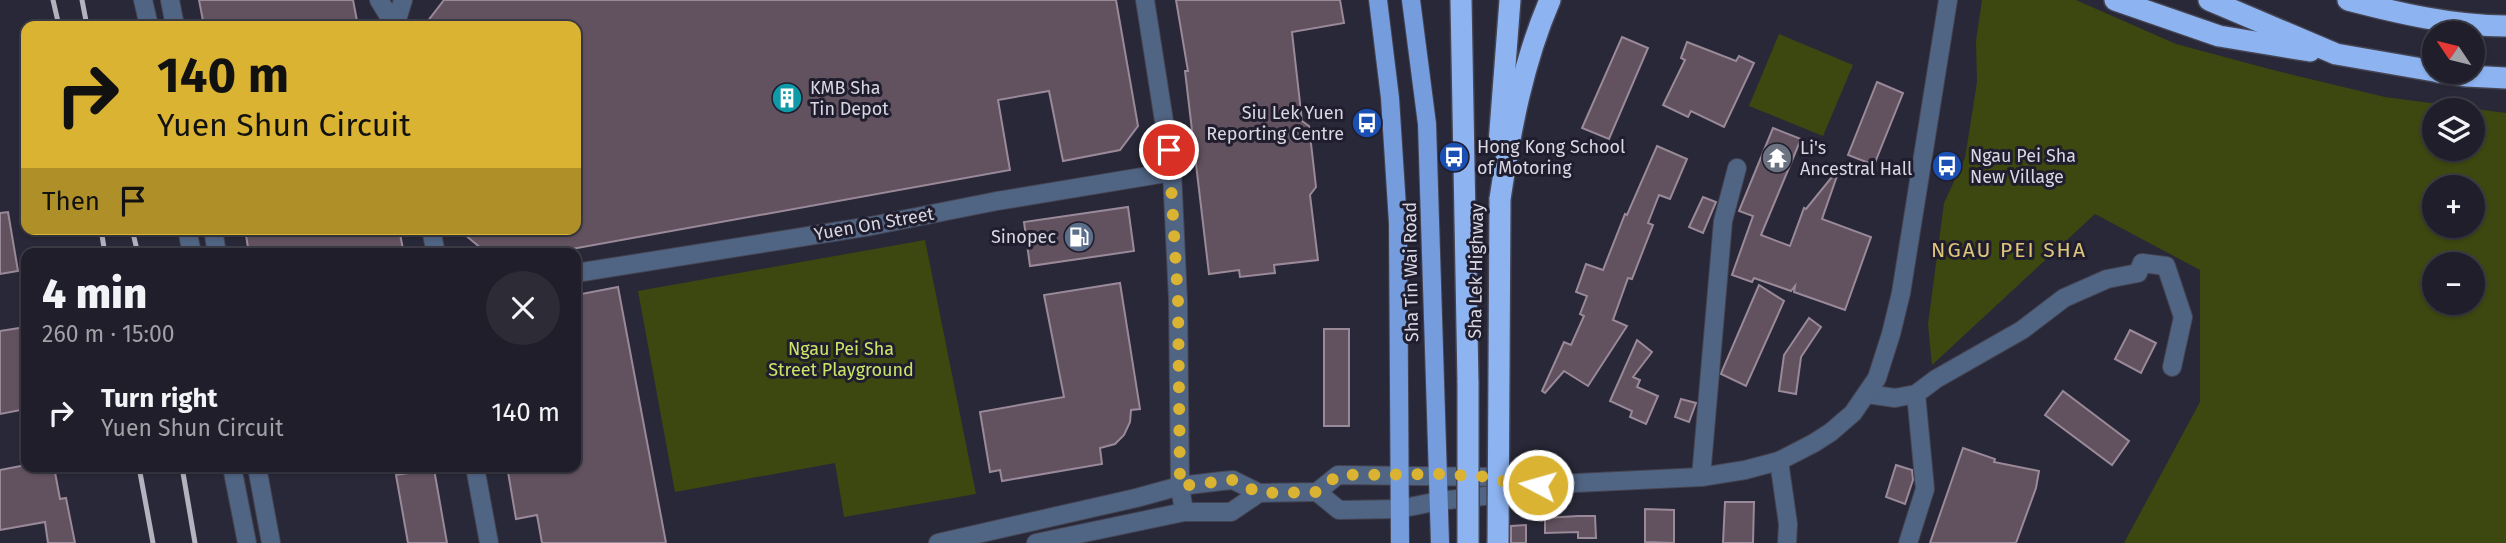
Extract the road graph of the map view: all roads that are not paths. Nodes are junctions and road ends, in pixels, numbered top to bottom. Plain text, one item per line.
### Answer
1 (143, 0) edge
2 (170, 0) edge
3 (379, 0) edge
4 (403, 0) edge
5 (1144, 0) edge
6 (1378, 0) edge
7 (1411, 0) edge
8 (1452, 0) edge
9 (1461, 0) edge
10 (1510, 0) edge
11 (1550, 0) edge
12 (1948, 0) edge
13 (2115, 0) edge
14 (2209, 0) edge
15 (2347, 0) edge
16 (148, 21) edge
17 (174, 21) edge
18 (392, 21) edge
19 (397, 21) edge
20 (2506, 26) edge
21 (1460, 37) junction
22 (2336, 54) junction
23 (2422, 69) edge
24 (2485, 77) edge
25 (2506, 78) edge
26 (1737, 168) dead end
27 (1172, 172) junction
28 (1500, 199) junction
29 (581, 272) edge
30 (2172, 367) dead end
31 (1867, 394) junction
32 (1916, 394) junction
33 (1779, 461) junction
34 (233, 472) edge
35 (258, 472) edge
36 (476, 472) edge
37 (1437, 474) junction
38 (1399, 476) junction
39 (1701, 477) junction
40 (1180, 486) junction
41 (1514, 486) junction
42 (1317, 492) junction
43 (1259, 493) junction
44 (1439, 501) junction
45 (1399, 509) junction
46 (1184, 512) junction
47 (247, 543) edge
48 (271, 543) edge
49 (489, 543) edge
50 (938, 543) edge
51 (1036, 543) edge
52 (1400, 543) edge
53 (1440, 543) edge
54 (1468, 543) edge
55 (1498, 543) edge
56 (1787, 543) edge
57 (1908, 543) edge

1 - 16 street
2 - 17 street
3 - 18 street
4 - 19 street
5 - 27 street
6 - 38 main road, Sha Tin Wai Road
7 - 37 main road, Sha Tin Wai Road
8 - 21 highway
9 - 21 highway, Sha Lek Highway
10 - 28 highway, Sha Lek Highway
11 - 28 highway
12 - 31 street
13 - 22 highway
14 - 22 highway
15 - 20 highway
21 - 54 highway, Sha Lek Highway, bridge
22 - 23 highway
24 - 25 highway
26 - 39 street
27 - 29 street, Yuen On Street
27 - 40 street
28 - 55 highway, Sha Lek Highway, bridge
30 - 32 street
31 - 32 street
31 - 33 street
32 - 57 street
33 - 39 street
33 - 56 street
34 - 47 street
35 - 48 street
36 - 49 street
37 - 38 street
37 - 41 street
37 - 44 main road, Sha Tin Wai Road
38 - 42 street
38 - 45 main road, Sha Tin Wai Road
39 - 41 street
40 - 43 street
40 - 46 street
40 - 50 street
41 - 44 street
42 - 43 street
42 - 45 street
43 - 46 street
44 - 45 street
44 - 53 main road, Sha Tin Wai Road
45 - 52 main road, Sha Tin Wai Road
46 - 51 street

